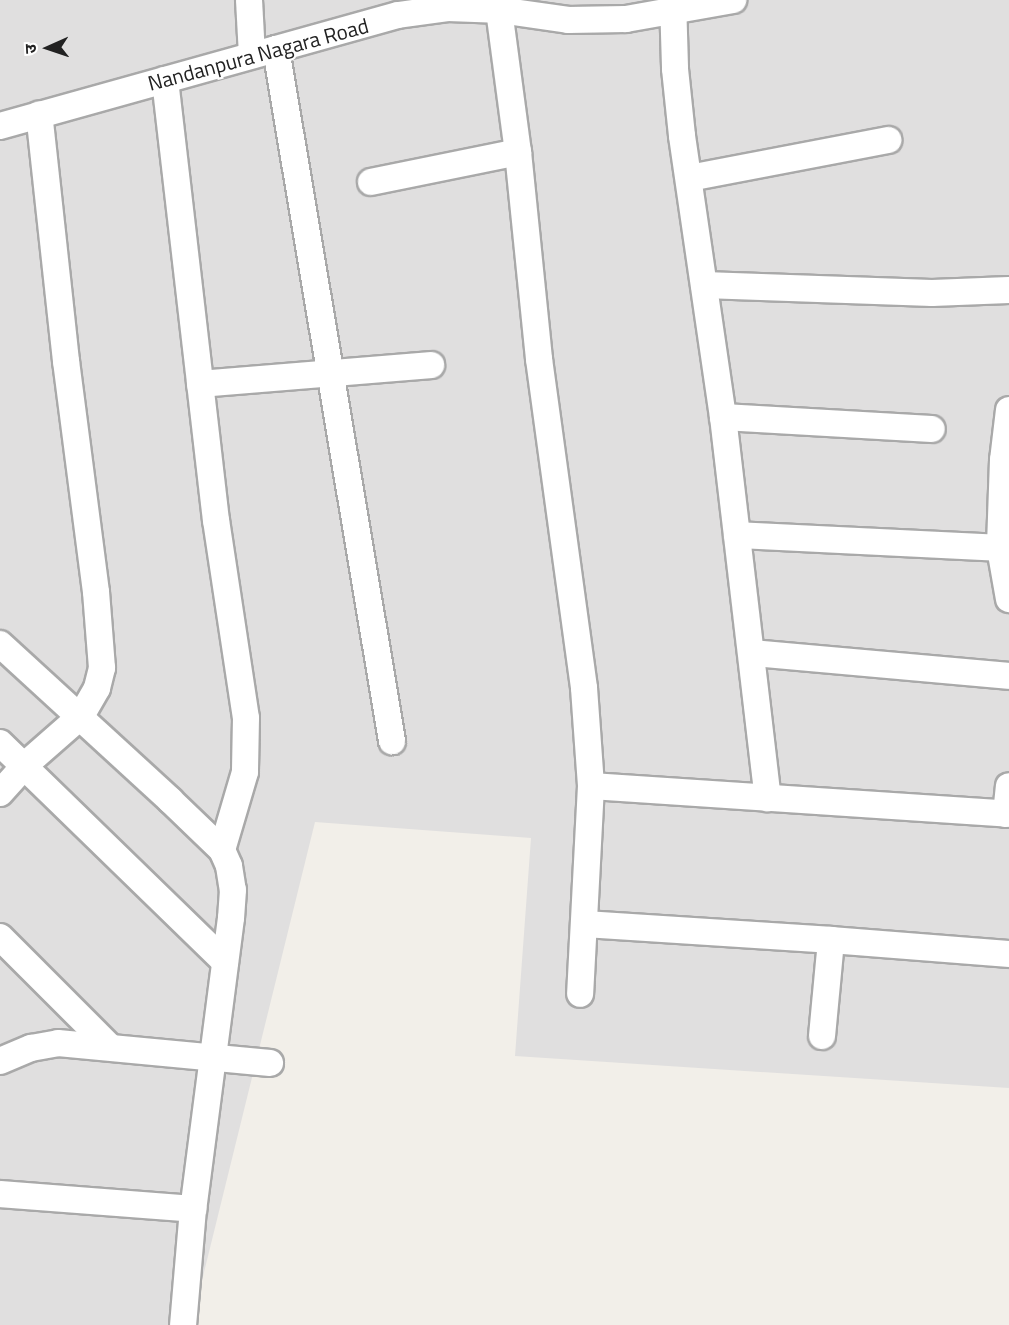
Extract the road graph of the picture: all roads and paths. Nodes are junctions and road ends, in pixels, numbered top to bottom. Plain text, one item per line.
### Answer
1 (249, 0) edge
2 (733, 0) edge
3 (673, 6) edge
4 (500, 10) junction
5 (264, 52) junction
6 (165, 80) junction
7 (39, 114) junction
8 (0, 126) edge
9 (888, 140) dead end
10 (518, 152) junction
11 (689, 178) junction
12 (371, 182) dead end
13 (704, 285) junction
14 (1009, 290) edge
15 (431, 365) dead end
16 (330, 372) junction
17 (200, 384) junction
18 (1009, 410) edge
19 (723, 417) junction
20 (932, 429) dead end
21 (738, 535) junction
22 (1000, 548) junction
23 (1009, 599) edge
24 (0, 644) edge
25 (753, 653) junction
26 (1009, 676) edge
27 (81, 716) junction
28 (392, 741) dead end
29 (0, 743) edge
30 (25, 765) junction
31 (591, 786) junction
32 (1009, 786) edge
33 (0, 793) edge
34 (768, 798) junction
35 (1008, 814) edge
36 (222, 850) junction
37 (586, 924) junction
38 (0, 937) edge
39 (831, 940) junction
40 (1009, 954) edge
41 (225, 962) junction
42 (580, 994) dead end
43 (822, 1036) dead end
44 (110, 1046) junction
45 (212, 1059) junction
46 (0, 1061) edge
47 (270, 1063) dead end
48 (0, 1194) edge
49 (193, 1209) junction
50 (183, 1325) edge

1 - 5 street
2 - 3 street, Nandanpura Nagara Road
3 - 4 street, Nandanpura Nagara Road
3 - 11 street
4 - 5 street, Nandanpura Nagara Road
4 - 10 street
5 - 6 street, Nandanpura Nagara Road
5 - 16 street
6 - 7 street, Nandanpura Nagara Road
6 - 17 street
7 - 8 street, Nandanpura Nagara Road
7 - 27 street
9 - 11 street
10 - 12 street
10 - 31 street
11 - 13 street
13 - 14 street
13 - 19 street
15 - 16 street
16 - 17 street
16 - 28 street
17 - 36 street
18 - 22 street
19 - 20 street
19 - 21 street
21 - 22 street
21 - 25 street
22 - 23 street
24 - 27 street
25 - 26 street
25 - 34 street
27 - 30 street
27 - 36 street
29 - 30 street
30 - 33 street
30 - 41 street
31 - 34 street
31 - 37 street
32 - 35 street
34 - 35 street
36 - 41 street
37 - 39 street
37 - 42 street
38 - 44 street
39 - 40 street
39 - 43 street
41 - 45 street
44 - 45 street
44 - 46 street
45 - 47 street
45 - 49 street
48 - 49 street
49 - 50 street

